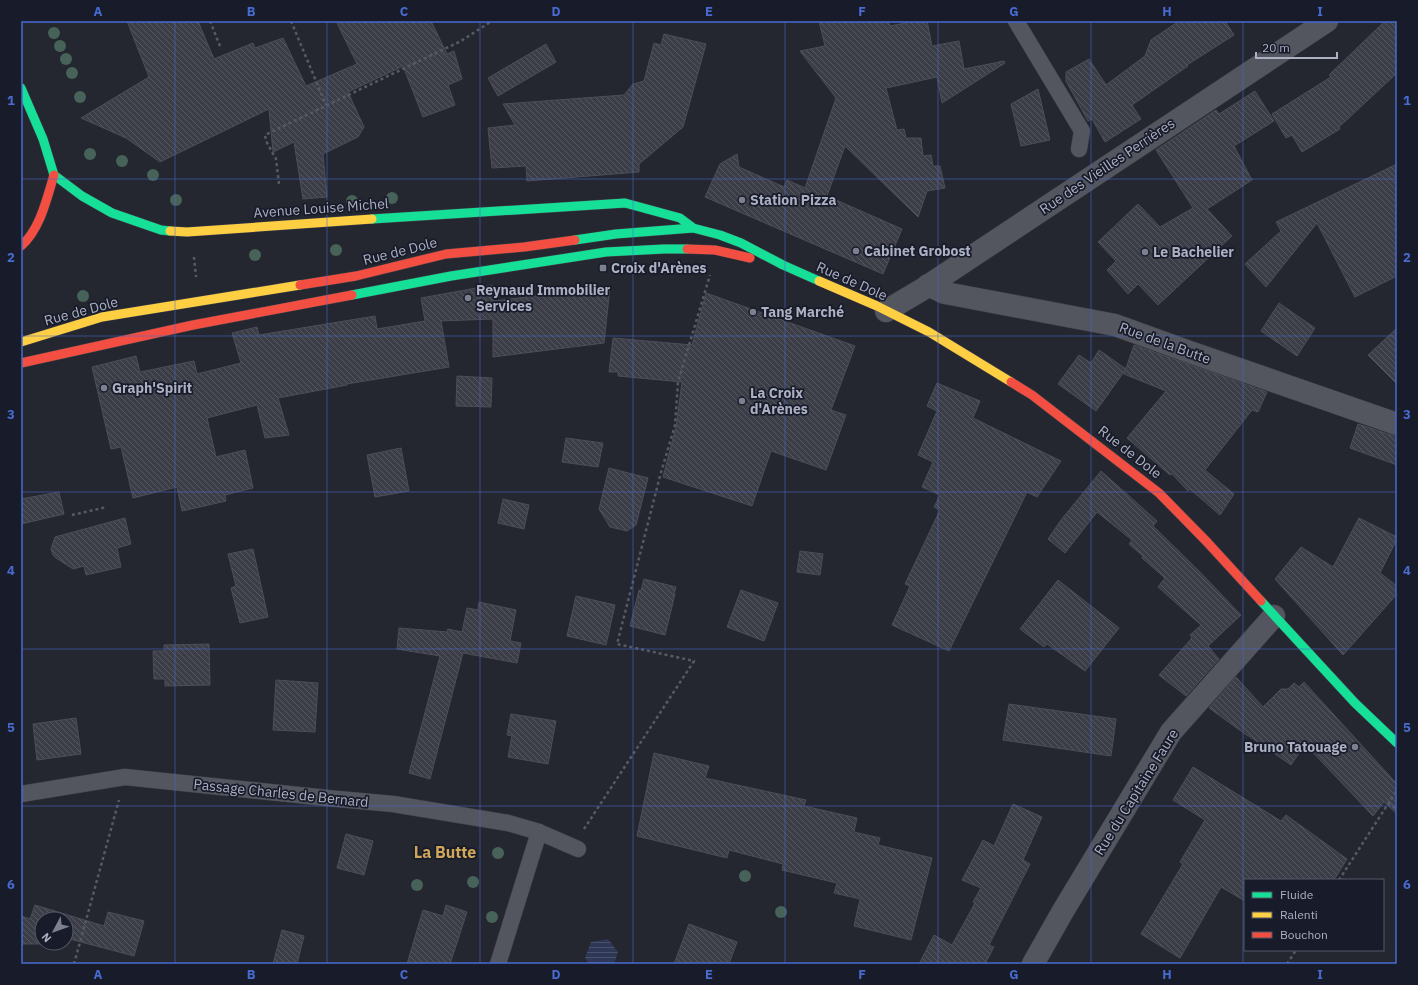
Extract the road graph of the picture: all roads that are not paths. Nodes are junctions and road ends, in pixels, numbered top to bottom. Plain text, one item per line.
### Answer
1 (1016, 21) edge
2 (1327, 21) edge
3 (21, 88) edge
4 (1079, 150) dead end
5 (54, 175) junction
6 (693, 228) junction
7 (21, 246) edge
8 (783, 265) junction
9 (928, 285) junction
10 (886, 311) junction
11 (21, 342) edge
12 (21, 363) edge
13 (1397, 424) edge
14 (1274, 616) junction
15 (1397, 744) edge
16 (21, 794) edge
17 (539, 832) junction
18 (575, 848) road end
19 (498, 964) edge
20 (1033, 964) edge

1 - 4 lane
2 - 9 street, Rue des Vieilles Perrières
3 - 5 main road
5 - 6 main road, Avenue Louise Michel
5 - 7 main road
6 - 8 main road, Rue de Dole
6 - 11 main road, Rue de Dole
8 - 10 main road, Rue de Dole
8 - 12 main road, Rue de Dole
9 - 10 street, Rue des Vieilles Perrières
9 - 13 street, Rue de la Butte
10 - 14 main road, Rue de Dole
14 - 15 main road, Rue de Dole
14 - 20 street, Rue du Capitaine Faure
16 - 17 lane, Passage Charles de Bernard
17 - 18 lane, Passage Charles de Bernard
17 - 19 lane

